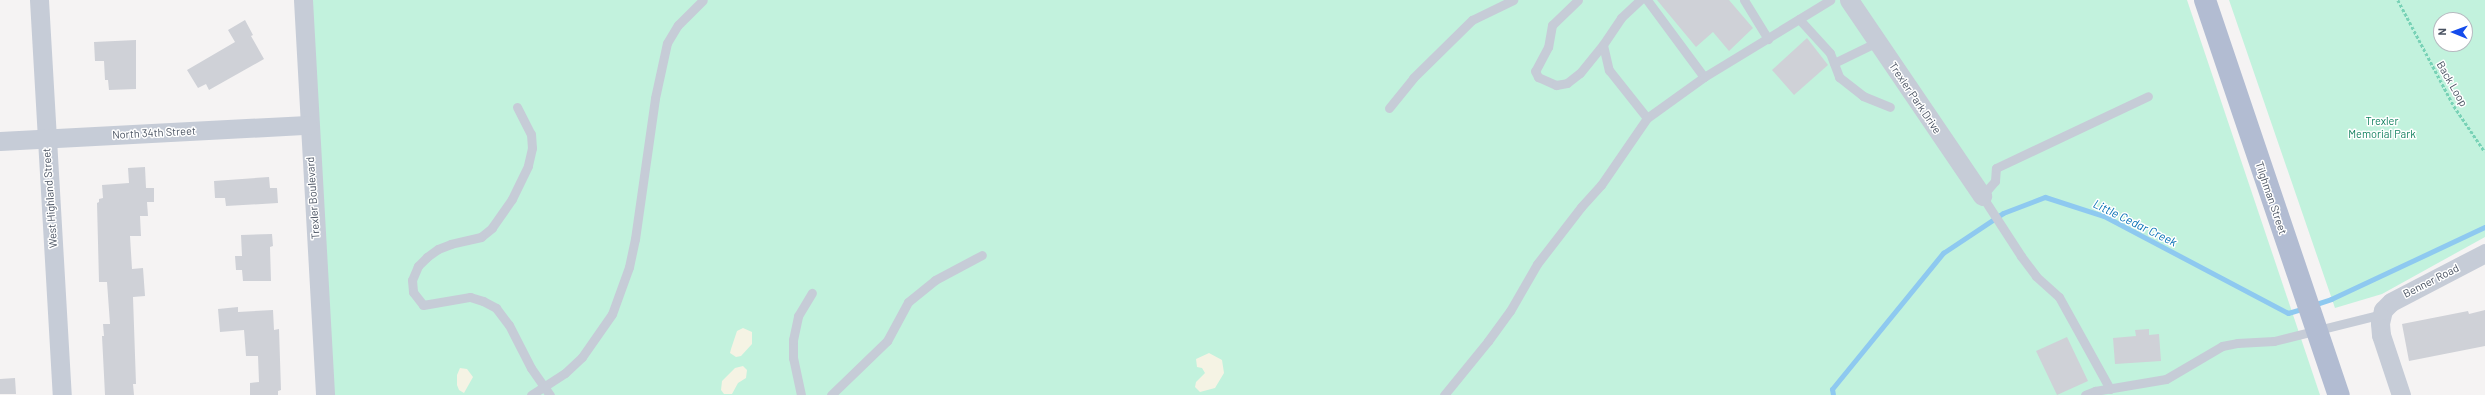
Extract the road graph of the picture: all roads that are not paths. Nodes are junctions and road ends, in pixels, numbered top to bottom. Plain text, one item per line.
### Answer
1 (38, 0) edge
2 (303, 0) edge
3 (703, 0) edge
4 (1513, 0) edge
5 (1578, 0) edge
6 (1640, 0) edge
7 (1647, 0) edge
8 (1744, 0) edge
9 (1830, 0) edge
10 (1849, 0) edge
11 (2205, 0) edge
12 (1799, 19) junction
13 (1768, 39) junction
14 (1877, 42) junction
15 (1603, 45) junction
16 (1834, 63) junction
17 (1704, 77) junction
18 (2148, 96) dead end
19 (517, 107) dead end
20 (1890, 107) dead end
21 (1389, 108) dead end
22 (1647, 118) junction
23 (308, 125) junction
24 (46, 138) junction
25 (0, 141) edge
26 (1985, 201) junction
27 (2485, 253) edge
28 (982, 255) dead end
29 (812, 293) dead end
30 (2382, 314) junction
31 (2337, 388) edge
32 (2110, 389) junction
33 (547, 392) edge
34 (62, 395) edge
35 (325, 395) edge
36 (531, 395) edge
37 (801, 395) edge
38 (831, 395) edge
39 (1444, 395) edge
40 (2085, 395) edge
41 (2401, 395) edge

1 - 24 street, West Highland Street
2 - 23 street, Trexler Boulevard
3 - 33 lane
4 - 21 lane
5 - 15 lane
6 - 15 lane
7 - 17 lane
8 - 13 lane
9 - 12 lane
10 - 14 street, Trexler Park Drive
11 - 31 main road, Tilghman Street
12 - 13 lane
12 - 16 lane
13 - 17 lane
14 - 16 lane
14 - 26 street, Trexler Park Drive
15 - 22 lane
16 - 20 lane
17 - 22 lane
18 - 26 lane
19 - 33 lane
22 - 39 lane
23 - 24 street, North 34th Street
23 - 35 street, Trexler Boulevard
24 - 25 street, North 34th Street
24 - 34 street, West Highland Street
26 - 32 lane
27 - 30 street, Benner Road
28 - 38 lane
29 - 37 lane
30 - 32 lane
30 - 41 street
32 - 40 lane
33 - 36 lane

